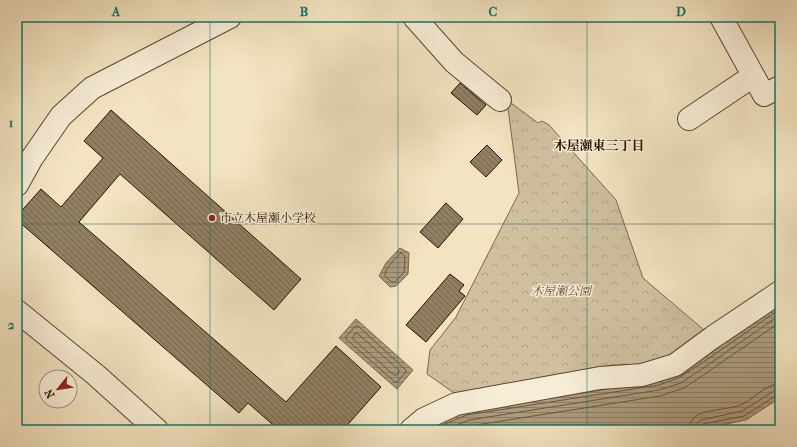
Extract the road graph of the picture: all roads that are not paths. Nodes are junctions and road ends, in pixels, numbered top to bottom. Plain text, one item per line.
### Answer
1 (230, 17) edge
2 (414, 17) edge
3 (721, 17) edge
4 (754, 76) junction
5 (780, 87) edge
6 (500, 100) dead end
7 (689, 120) dead end
8 (17, 185) edge
9 (780, 292) edge
10 (17, 311) edge
11 (157, 430) edge
12 (411, 430) edge

1 - 8 street
2 - 6 street
3 - 4 street
4 - 5 street
4 - 7 street
9 - 12 street
10 - 11 street

